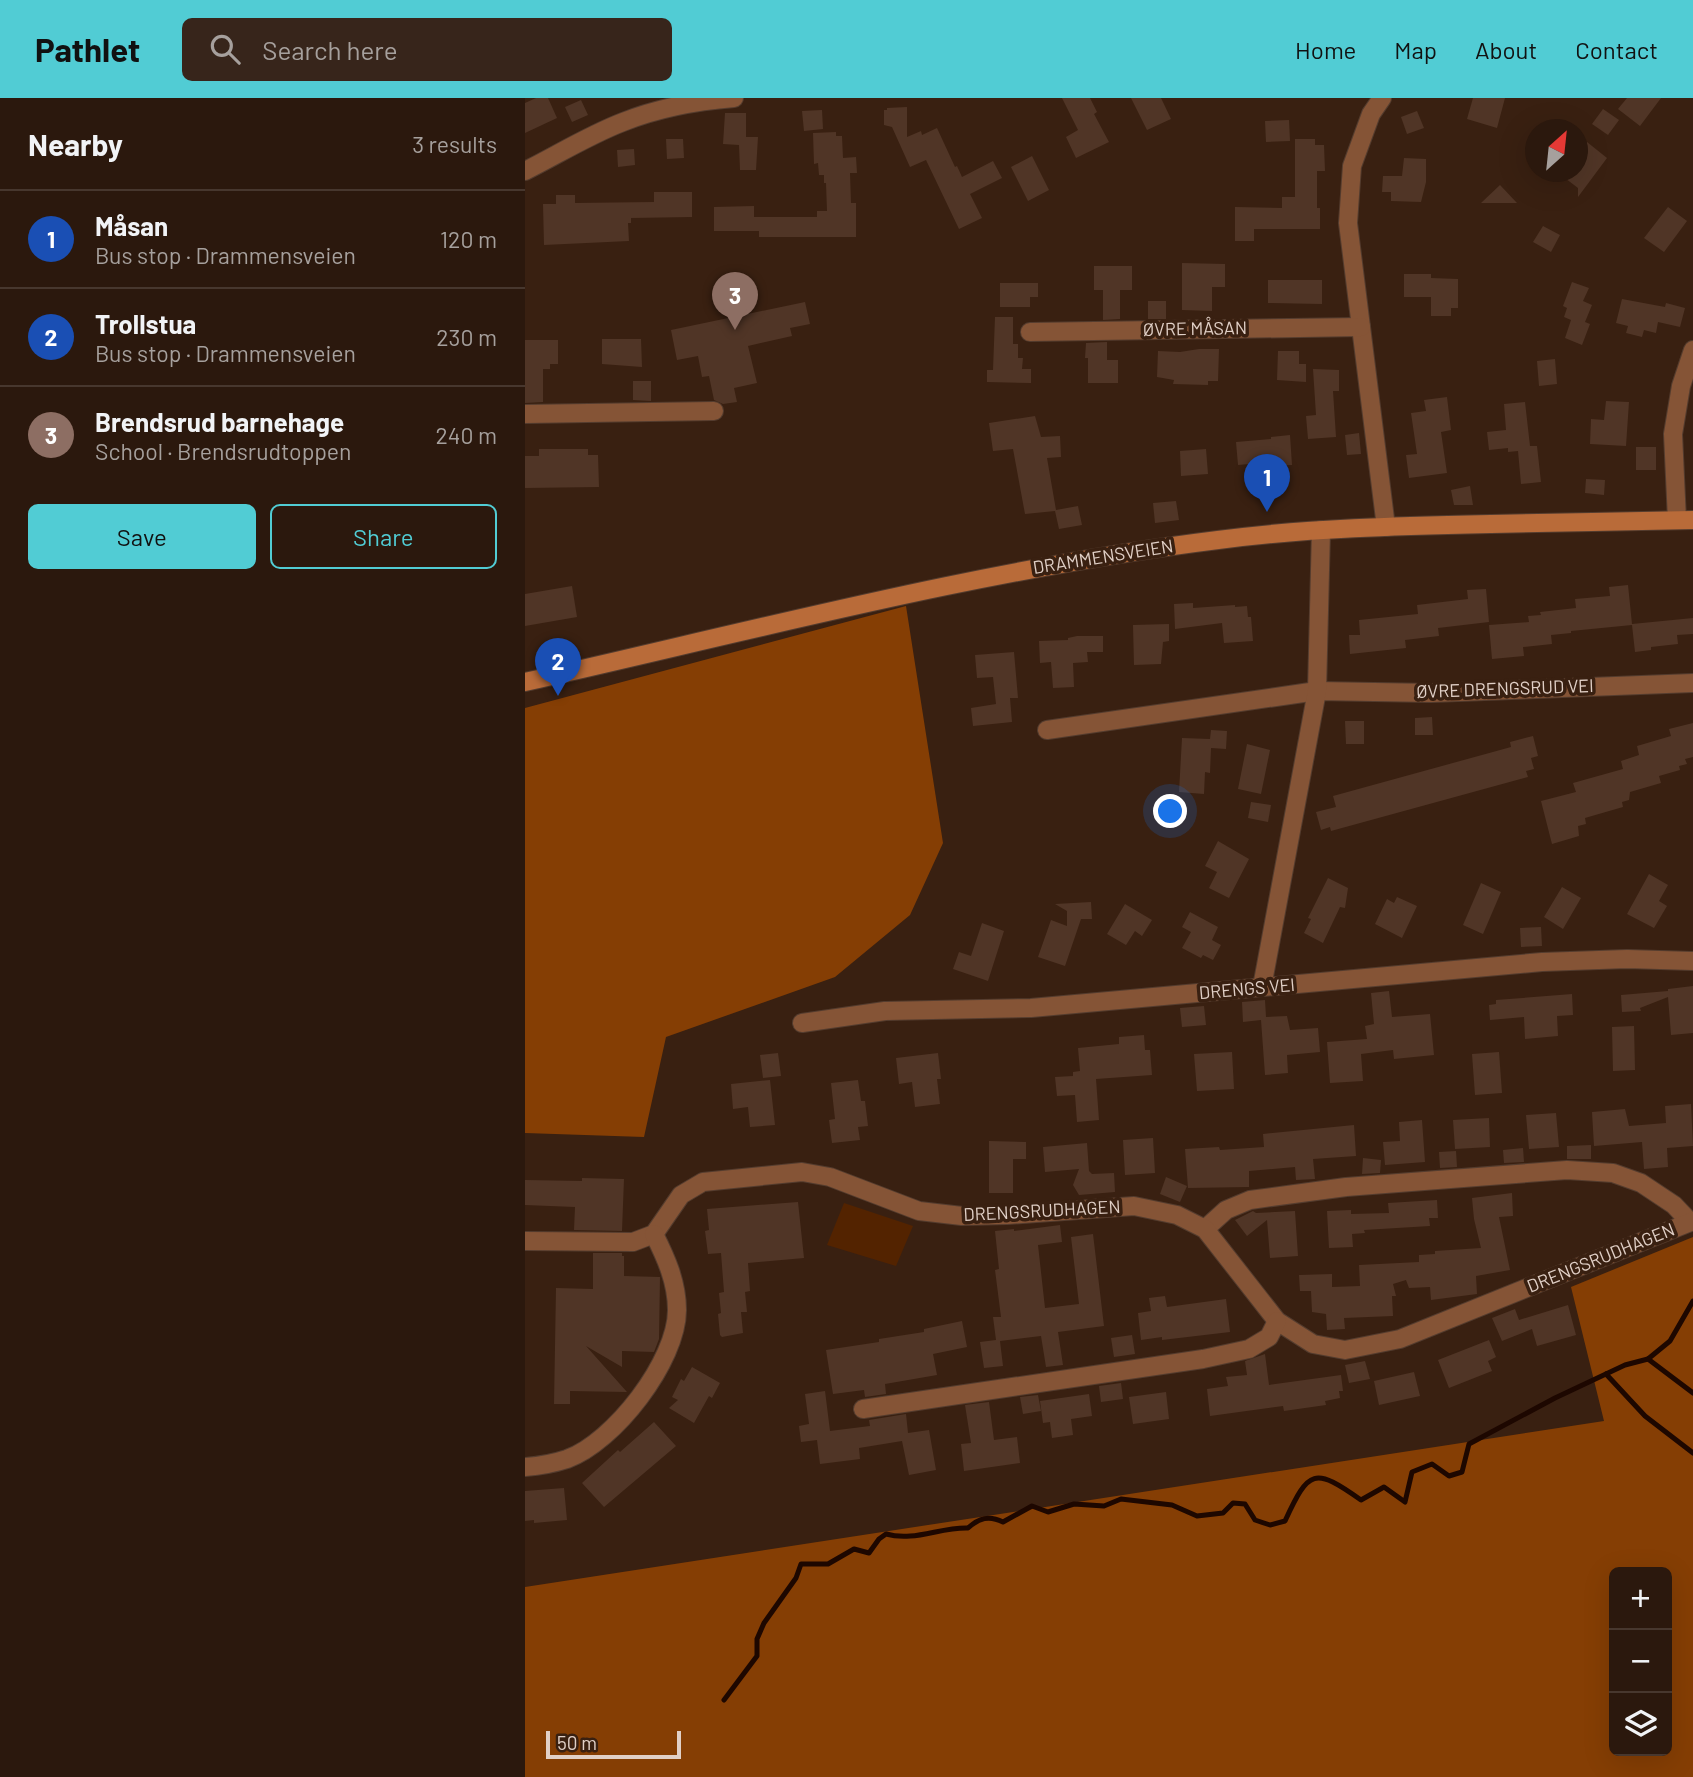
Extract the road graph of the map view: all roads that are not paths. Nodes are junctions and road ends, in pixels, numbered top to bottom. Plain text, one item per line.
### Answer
1 (734, 98) edge
2 (1382, 98) edge
3 (525, 171) edge
4 (1361, 327) junction
5 (1030, 332) dead end
6 (1693, 349) edge
7 (714, 411) dead end
8 (525, 414) edge
9 (1685, 520) edge
10 (1386, 527) junction
11 (1321, 530) junction
12 (525, 682) edge
13 (1693, 683) edge
14 (1317, 691) junction
15 (1047, 730) dead end
16 (1693, 961) edge
17 (1262, 988) junction
18 (802, 1023) dead end
19 (1691, 1221) edge
20 (1205, 1229) junction
21 (654, 1234) junction
22 (525, 1241) edge
23 (1277, 1321) junction
24 (863, 1409) dead end
25 (525, 1467) edge

1 - 3 street
2 - 4 street
4 - 5 street, ØVRE MÅSAN
4 - 10 street
6 - 9 street
7 - 8 street
9 - 10 main road, DRAMMENSVEIEN
10 - 11 main road, DRAMMENSVEIEN
11 - 12 main road, DRAMMENSVEIEN
11 - 14 street
13 - 14 street, ØVRE DRENGSRUD VEI
14 - 15 street, ØVRE DRENGSRUD VEI
14 - 17 street
16 - 17 street, DRENGS VEI
17 - 18 street, DRENGS VEI
19 - 20 street, DRENGSRUDHAGEN
19 - 23 street, DRENGSRUDHAGEN
20 - 21 street, DRENGSRUDHAGEN
20 - 23 street, DRENGSRUDHAGEN
21 - 22 street
21 - 25 street
23 - 24 street

